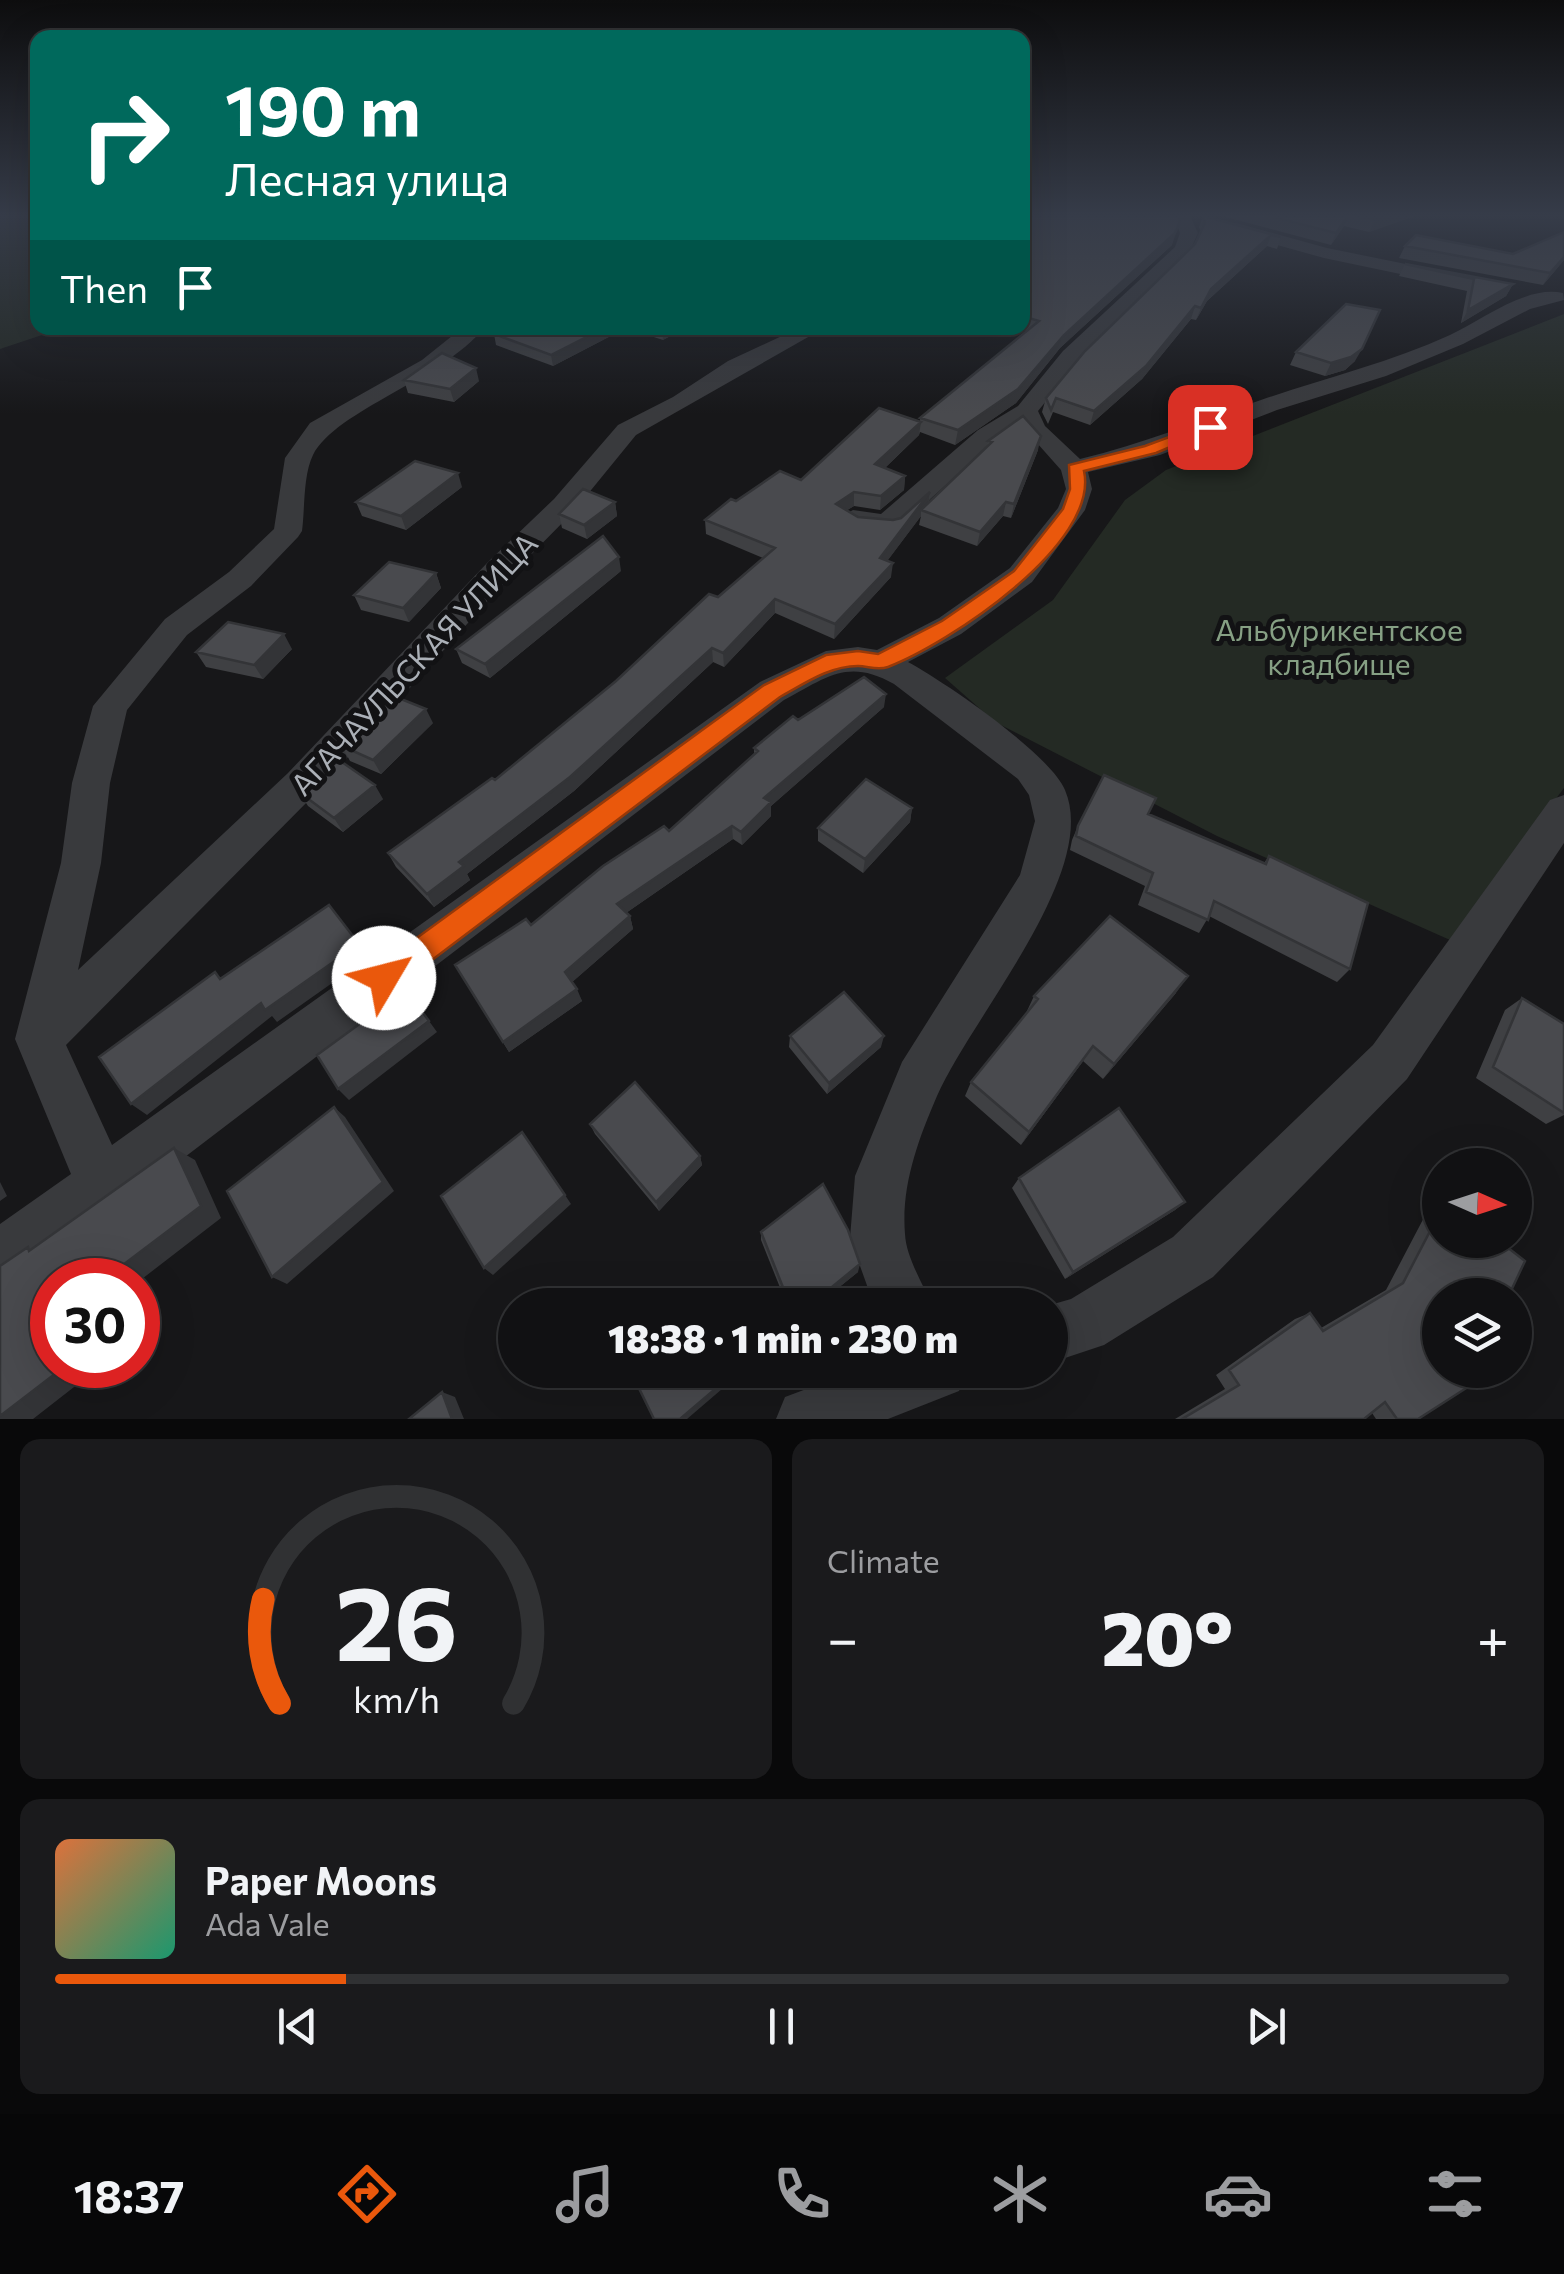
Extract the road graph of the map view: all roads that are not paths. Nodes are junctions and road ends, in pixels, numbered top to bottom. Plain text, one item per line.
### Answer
1 (1149, 282) edge
2 (1468, 282) edge
3 (1472, 283) edge
4 (1508, 289) edge
5 (1560, 297) edge
6 (466, 335) edge
7 (800, 335) edge
8 (1026, 411) junction
9 (1074, 468) junction
10 (853, 518) edge
11 (881, 662) junction
12 (1564, 810) edge
13 (39, 1038) junction
14 (103, 1186) junction
15 (0, 1256) edge
16 (897, 1288) edge
17 (1068, 1329) edge
18 (890, 1388) edge
19 (806, 1419) edge

1 - 8 street
2 - 3 street
4 - 5 street
5 - 9 street
6 - 13 street
7 - 13 street, АГАЧАУЛЬСКАЯ УЛИЦА
8 - 9 street
8 - 10 street
9 - 11 street
11 - 14 street
11 - 16 street
12 - 17 street
13 - 14 street
14 - 15 street
18 - 19 street

